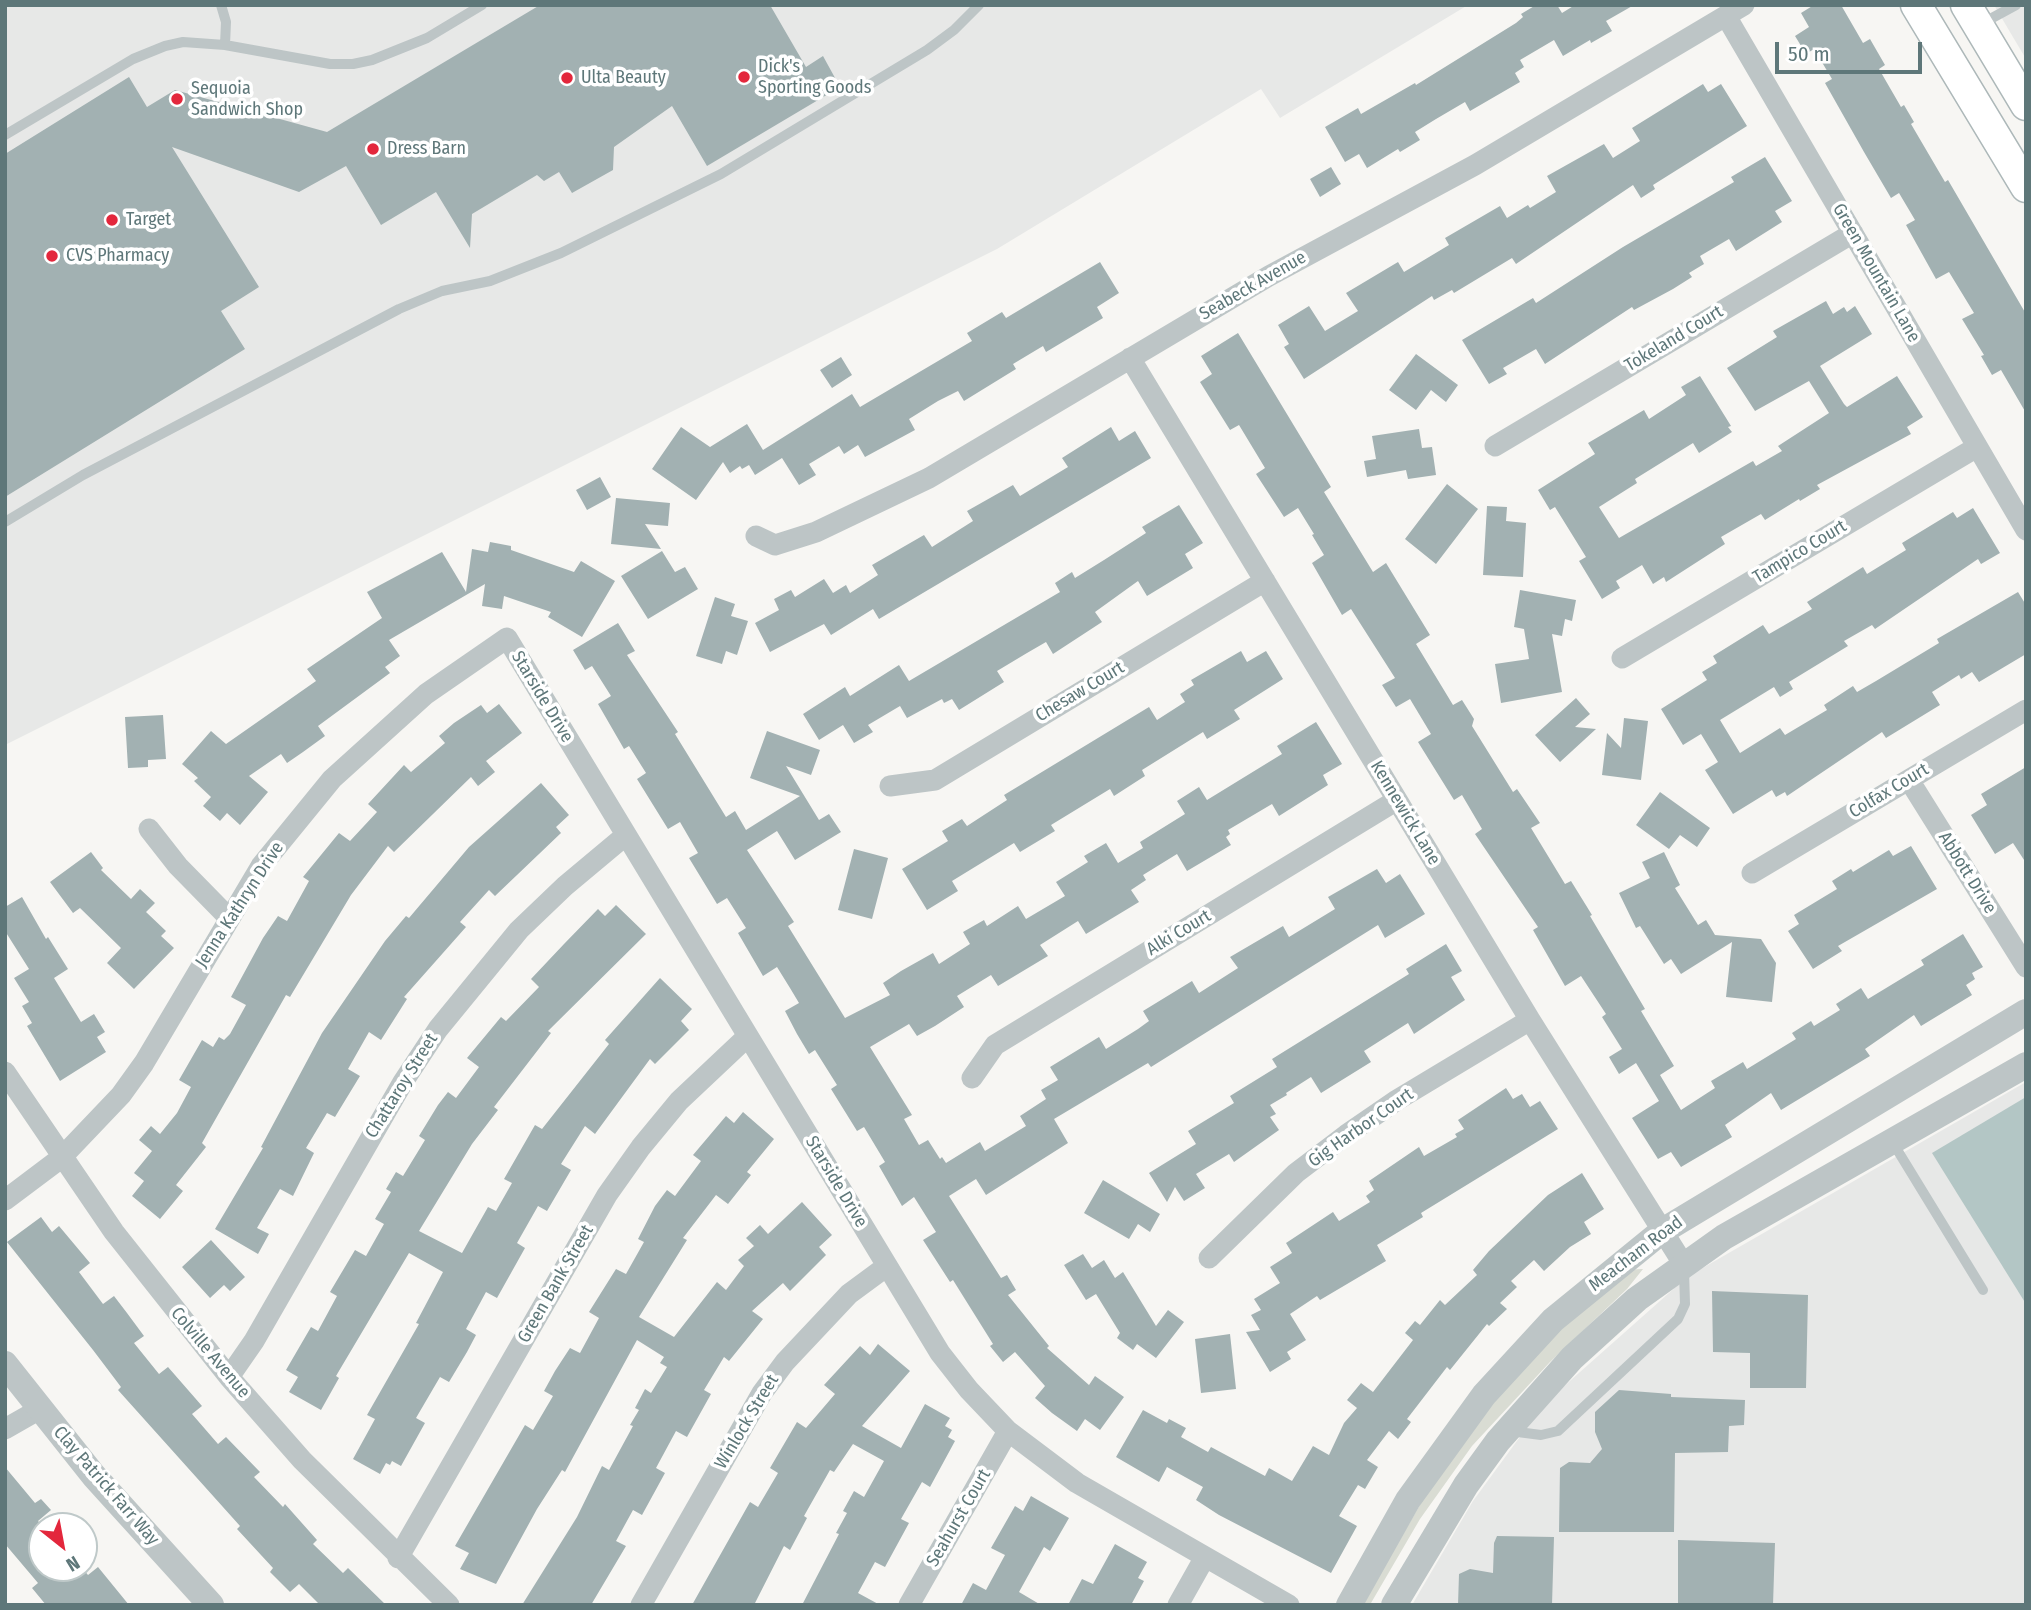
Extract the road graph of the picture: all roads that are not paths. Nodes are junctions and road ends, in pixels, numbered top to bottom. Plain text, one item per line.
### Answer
1 (221, 5) edge
2 (482, 5) edge
3 (979, 5) edge
4 (1916, 5) edge
5 (2016, 5) edge
6 (1735, 11) edge
7 (1972, 15) edge
8 (225, 45) junction
9 (2026, 104) edge
10 (1992, 132) junction
11 (5, 135) edge
12 (2026, 159) edge
13 (2026, 187) edge
14 (1853, 233) junction
15 (1130, 358) junction
16 (1494, 446) dead end
17 (1977, 447) junction
18 (5, 522) edge
19 (2026, 530) edge
20 (756, 536) dead end
21 (1265, 581) junction
22 (507, 638) joint
23 (1622, 658) dead end
24 (2026, 710) edge
25 (1909, 780) junction
26 (890, 786) dead end
27 (1397, 800) junction
28 (149, 829) dead end
29 (626, 835) junction
30 (1752, 873) dead end
31 (228, 917) junction
32 (2026, 967) edge
33 (2026, 1012) edge
34 (1530, 1020) junction
35 (748, 1036) junction
36 (2026, 1065) edge
37 (5, 1072) edge
38 (972, 1078) dead end
39 (1892, 1140) junction
40 (61, 1158) junction
41 (5, 1200) edge
42 (1661, 1232) junction
43 (1209, 1258) dead end
44 (1684, 1265) junction
45 (887, 1266) junction
46 (1983, 1290) dead end
47 (5, 1364) edge
48 (229, 1377) junction
49 (40, 1409) junction
50 (5, 1429) edge
51 (1507, 1430) junction
52 (1008, 1431) junction
53 (1205, 1557) junction
54 (398, 1558) junction
55 (211, 1605) edge
56 (449, 1605) edge
57 (641, 1605) edge
58 (909, 1605) edge
59 (1178, 1605) edge
60 (1289, 1605) edge
61 (1349, 1605) edge
62 (1394, 1605) edge

1 - 8 lane
2 - 8 lane
3 - 18 lane
4 - 10 main road
5 - 7 lane
6 - 14 street, Green Mountain Lane
6 - 15 street, Seabeck Avenue
7 - 9 main road
8 - 11 lane
10 - 12 main road
10 - 13 main road
14 - 16 street, Tokeland Court
14 - 17 street, Green Mountain Lane
15 - 20 street, Seabeck Avenue
15 - 21 street, Kennewick Lane
17 - 19 street, Green Mountain Lane
17 - 23 street, Tampico Court
21 - 26 street, Chesaw Court
21 - 27 street, Kennewick Lane
22 - 29 street, Starside Drive
22 - 31 street, Jenna Kathryn Drive
24 - 25 street, Colfax Court
25 - 30 street, Colfax Court
25 - 32 street, Abbott Drive
27 - 34 street, Kennewick Lane
27 - 38 street, Alki Court
28 - 31 street
29 - 35 street, Starside Drive
29 - 48 street, Chattaroy Street
31 - 40 street, Jenna Kathryn Drive
33 - 42 street, Meacham Road
34 - 42 street, Kennewick Lane
34 - 43 street, Gig Harbor Court
35 - 45 street, Starside Drive
35 - 54 street, Green Bank Street
36 - 39 street, Meacham Road
37 - 40 street, Colville Avenue
39 - 44 street, Meacham Road
39 - 46 lane
40 - 41 street, Jenna Kathryn Drive
40 - 48 street, Colville Avenue
42 - 44 street, Kennewick Lane
42 - 61 street, Meacham Road
44 - 51 street, Meacham Road
44 - 51 lane
45 - 52 street, Starside Drive
45 - 57 street, Winlock Street
47 - 49 street, Clay Patrick Farr Way
48 - 54 street, Colville Avenue
49 - 50 street
49 - 55 street, Clay Patrick Farr Way
51 - 62 street, Meacham Road
52 - 53 street, Starside Drive
52 - 58 street, Seahurst Court
53 - 59 street
53 - 60 street, Starside Drive
54 - 56 street, Colville Avenue

